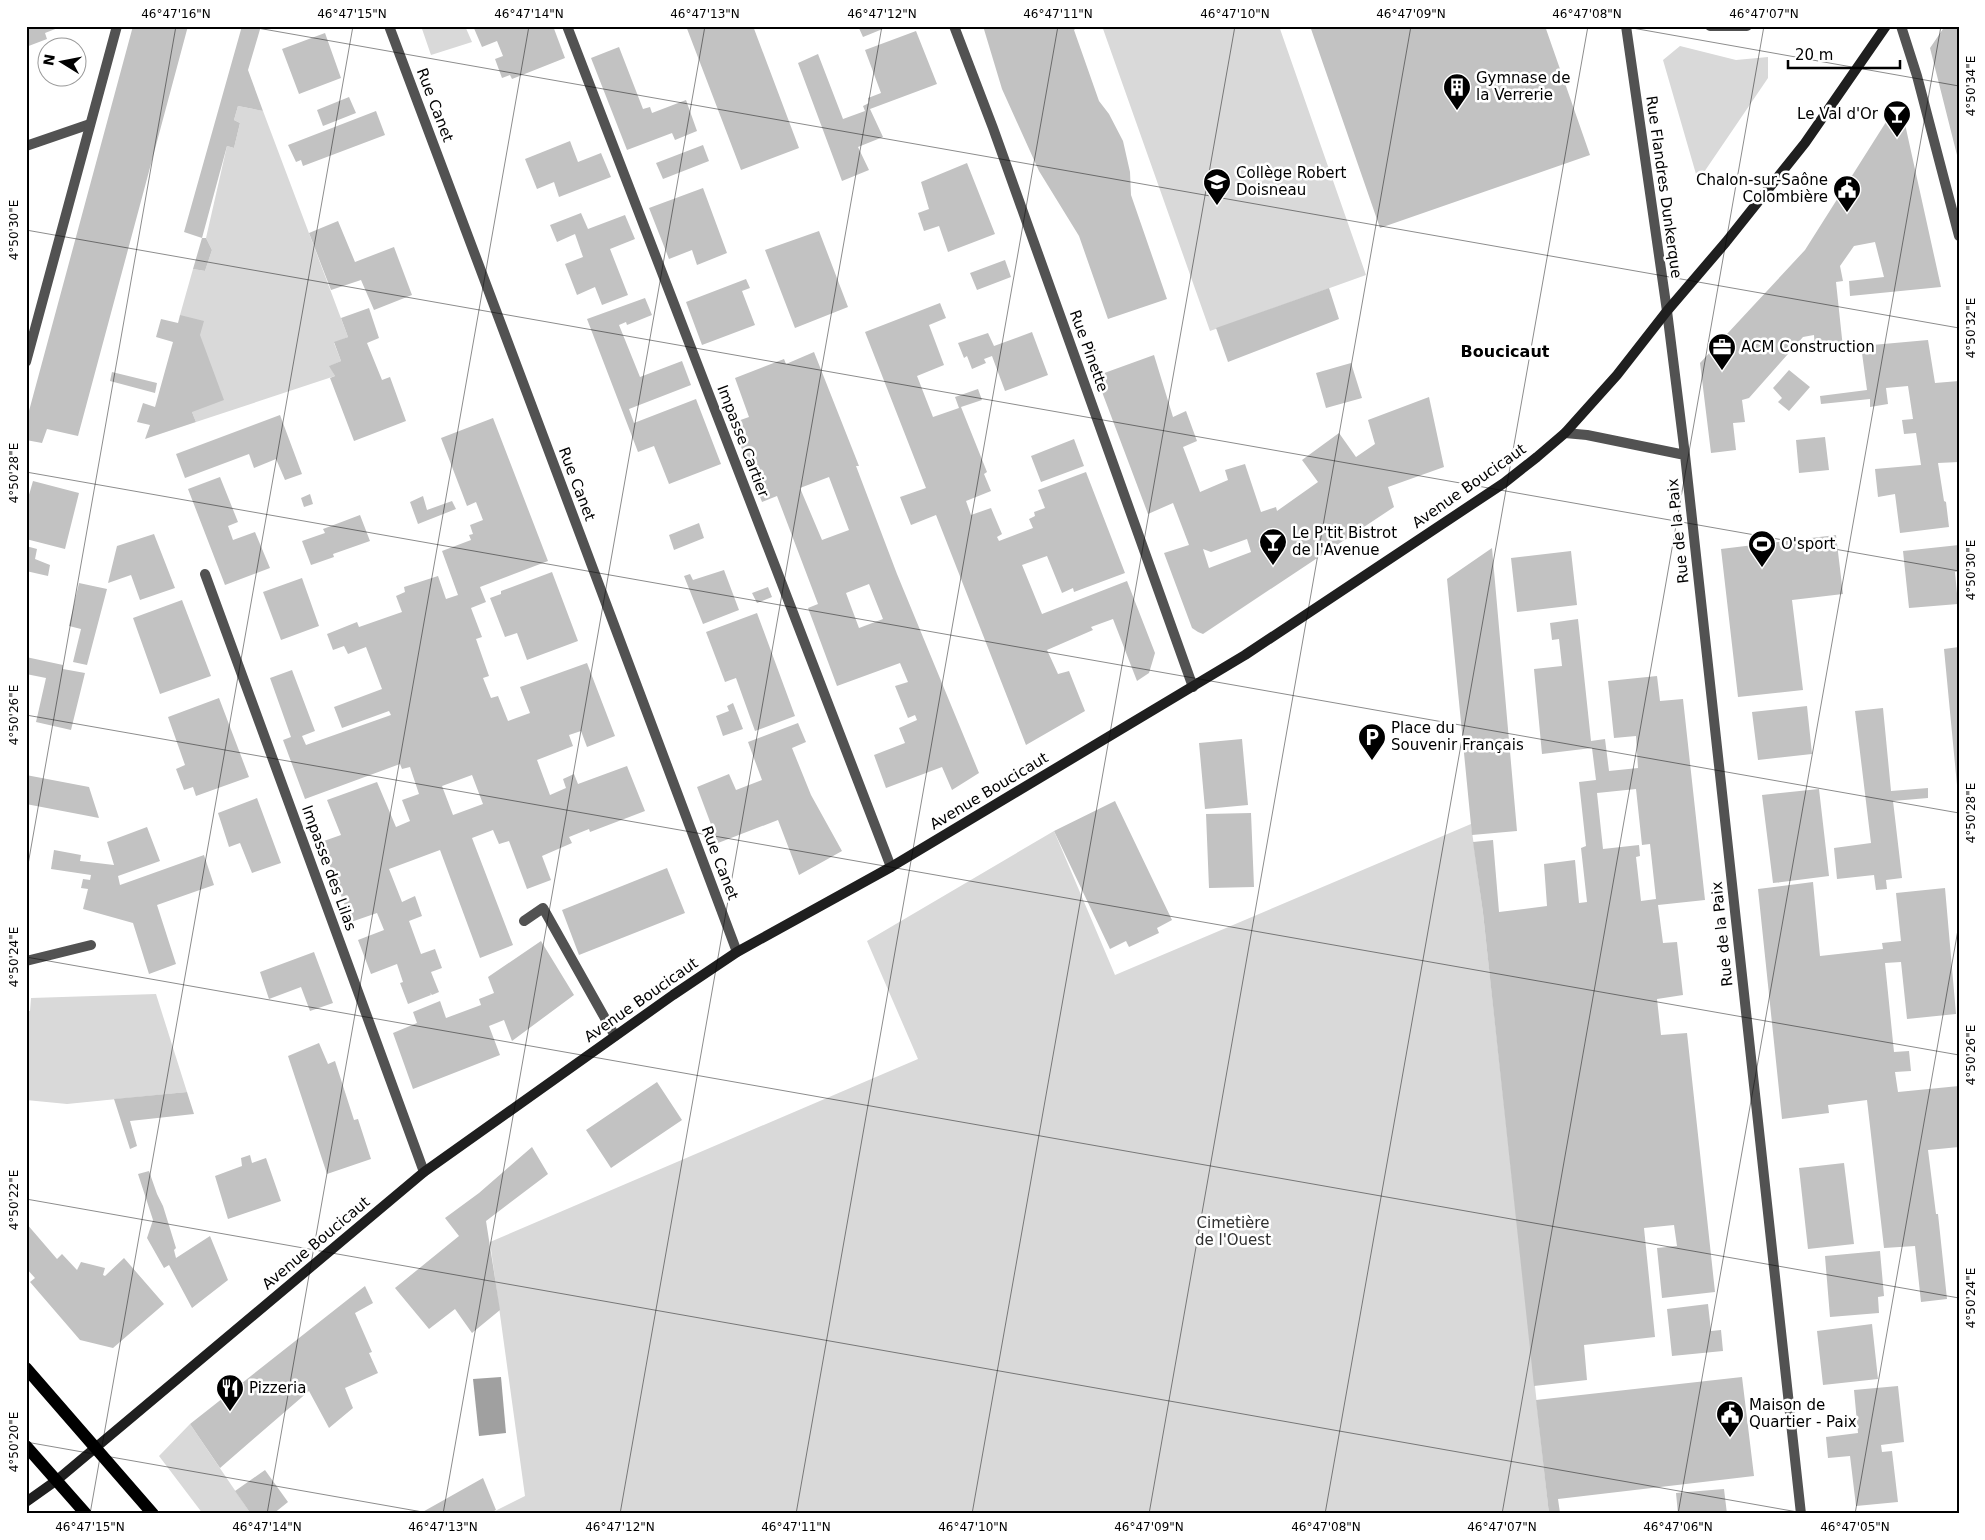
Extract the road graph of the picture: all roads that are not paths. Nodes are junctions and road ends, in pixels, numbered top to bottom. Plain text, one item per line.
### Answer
1 (117, 26) edge
2 (389, 26) edge
3 (567, 26) edge
4 (954, 26) edge
5 (1626, 26) edge
6 (1710, 26) edge
7 (1747, 26) edge
8 (1886, 26) edge
9 (1901, 26) edge
10 (90, 124) junction
11 (26, 146) edge
12 (1959, 236) edge
13 (1668, 311) junction
14 (1672, 351) joint
15 (26, 362) edge
16 (1565, 432) junction
17 (1685, 454) junction
18 (205, 574) dead end
19 (1193, 687) junction
20 (891, 867) junction
21 (524, 921) dead end
22 (91, 945) dead end
23 (737, 952) junction
24 (26, 960) edge
25 (615, 1036) junction
26 (424, 1172) junction
27 (26, 1368) edge
28 (26, 1446) edge
29 (95, 1448) junction
30 (57, 1480) junction
31 (26, 1502) edge
32 (86, 1514) edge
33 (153, 1514) edge
34 (1801, 1514) edge

1 - 10 street
2 - 23 street, Rue Canet
3 - 20 street, Impasse Cartier
4 - 19 street, Rue Pinette
5 - 13 street, Rue Flandres Dunkerque
6 - 7 street
8 - 13 main road, Avenue Boucicaut
9 - 12 street
10 - 11 street
10 - 15 street
13 - 14 street, Rue Flandres Dunkerque
13 - 16 main road, Avenue Boucicaut
14 - 17 street, Rue de la Paix
16 - 17 street
16 - 19 main road, Avenue Boucicaut
17 - 34 street, Rue de la Paix
18 - 26 street, Impasse des Lilas
19 - 20 main road, Avenue Boucicaut
20 - 23 main road, Avenue Boucicaut
21 - 25 street
22 - 24 street
23 - 25 main road, Avenue Boucicaut
25 - 26 main road, Avenue Boucicaut
26 - 29 main road, Avenue Boucicaut
27 - 29 main road
28 - 30 main road
29 - 30 main road, Avenue Boucicaut
29 - 33 main road
30 - 31 main road, Avenue Boucicaut
30 - 32 main road

